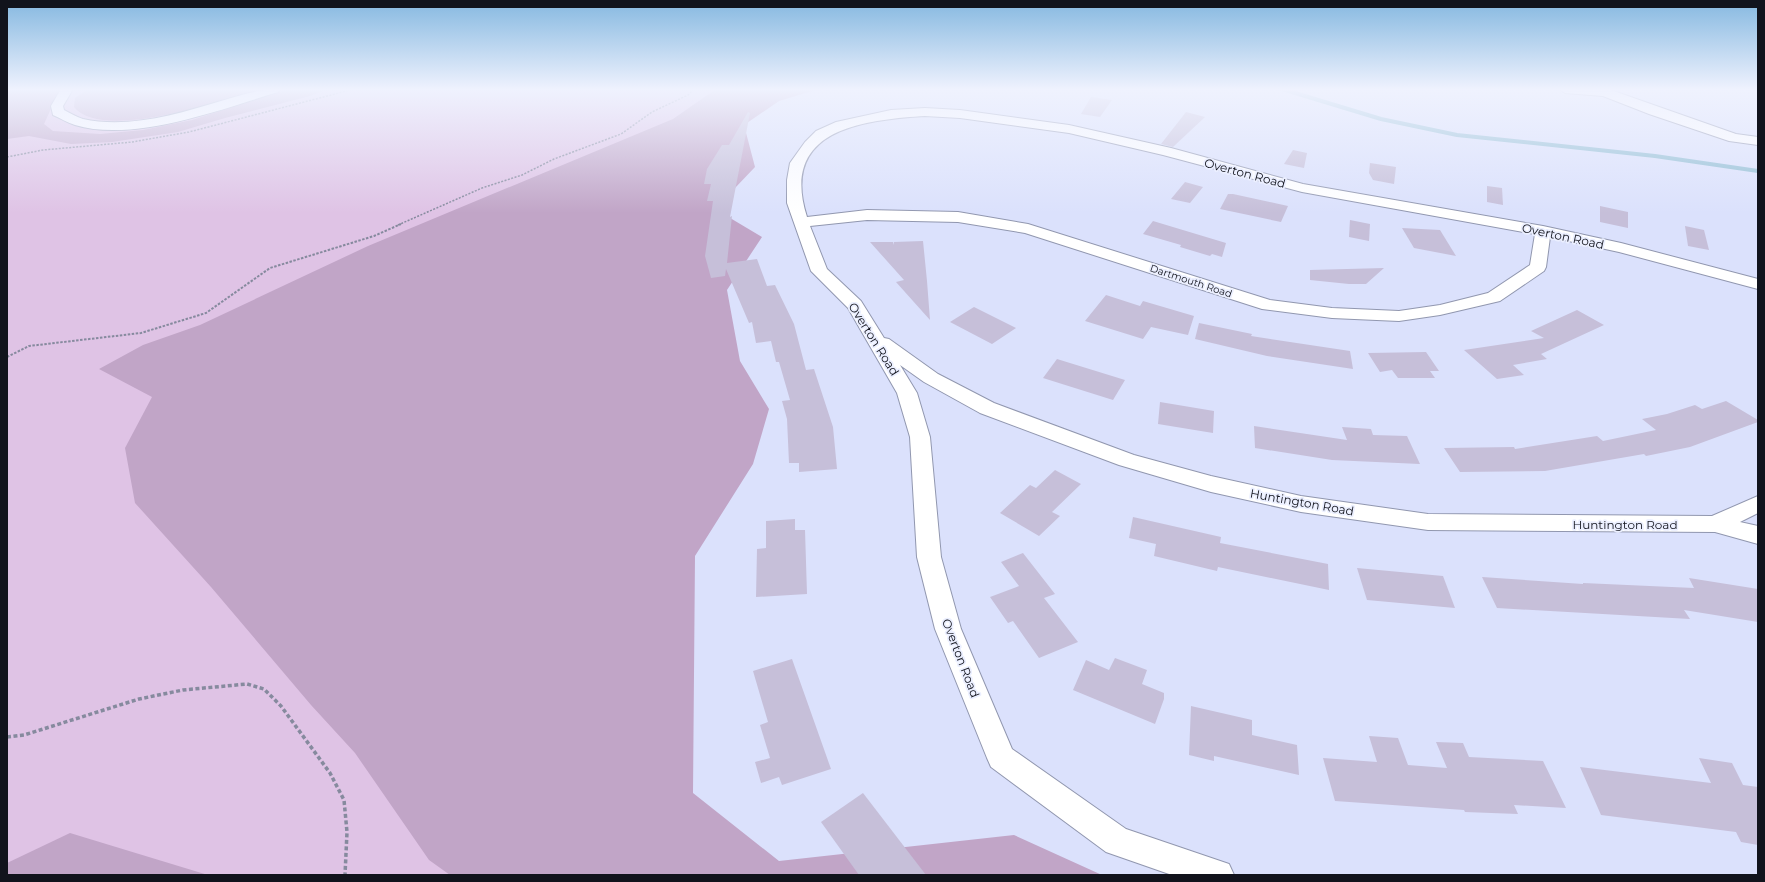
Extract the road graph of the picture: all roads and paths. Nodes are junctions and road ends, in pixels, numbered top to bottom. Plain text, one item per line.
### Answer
1 (626, 130) edge
2 (830, 130) edge
3 (1074, 130) edge
4 (1710, 130) edge
5 (1758, 141) edge
6 (800, 222) junction
7 (1543, 231) junction
8 (1758, 284) edge
9 (875, 338) junction
10 (7, 357) edge
11 (1758, 504) edge
12 (1715, 524) junction
13 (1758, 535) edge
14 (7, 737) edge
15 (345, 875) edge
16 (1218, 875) edge

1 - 10 path
2 - 6 street, Overton Road
3 - 7 street, Overton Road
4 - 5 street
6 - 7 street, Dartmouth Road
6 - 9 street, Overton Road
7 - 8 street, Overton Road
9 - 12 street, Huntington Road
9 - 16 street, Overton Road
11 - 12 street, Huntington Road
12 - 13 street
14 - 15 path

